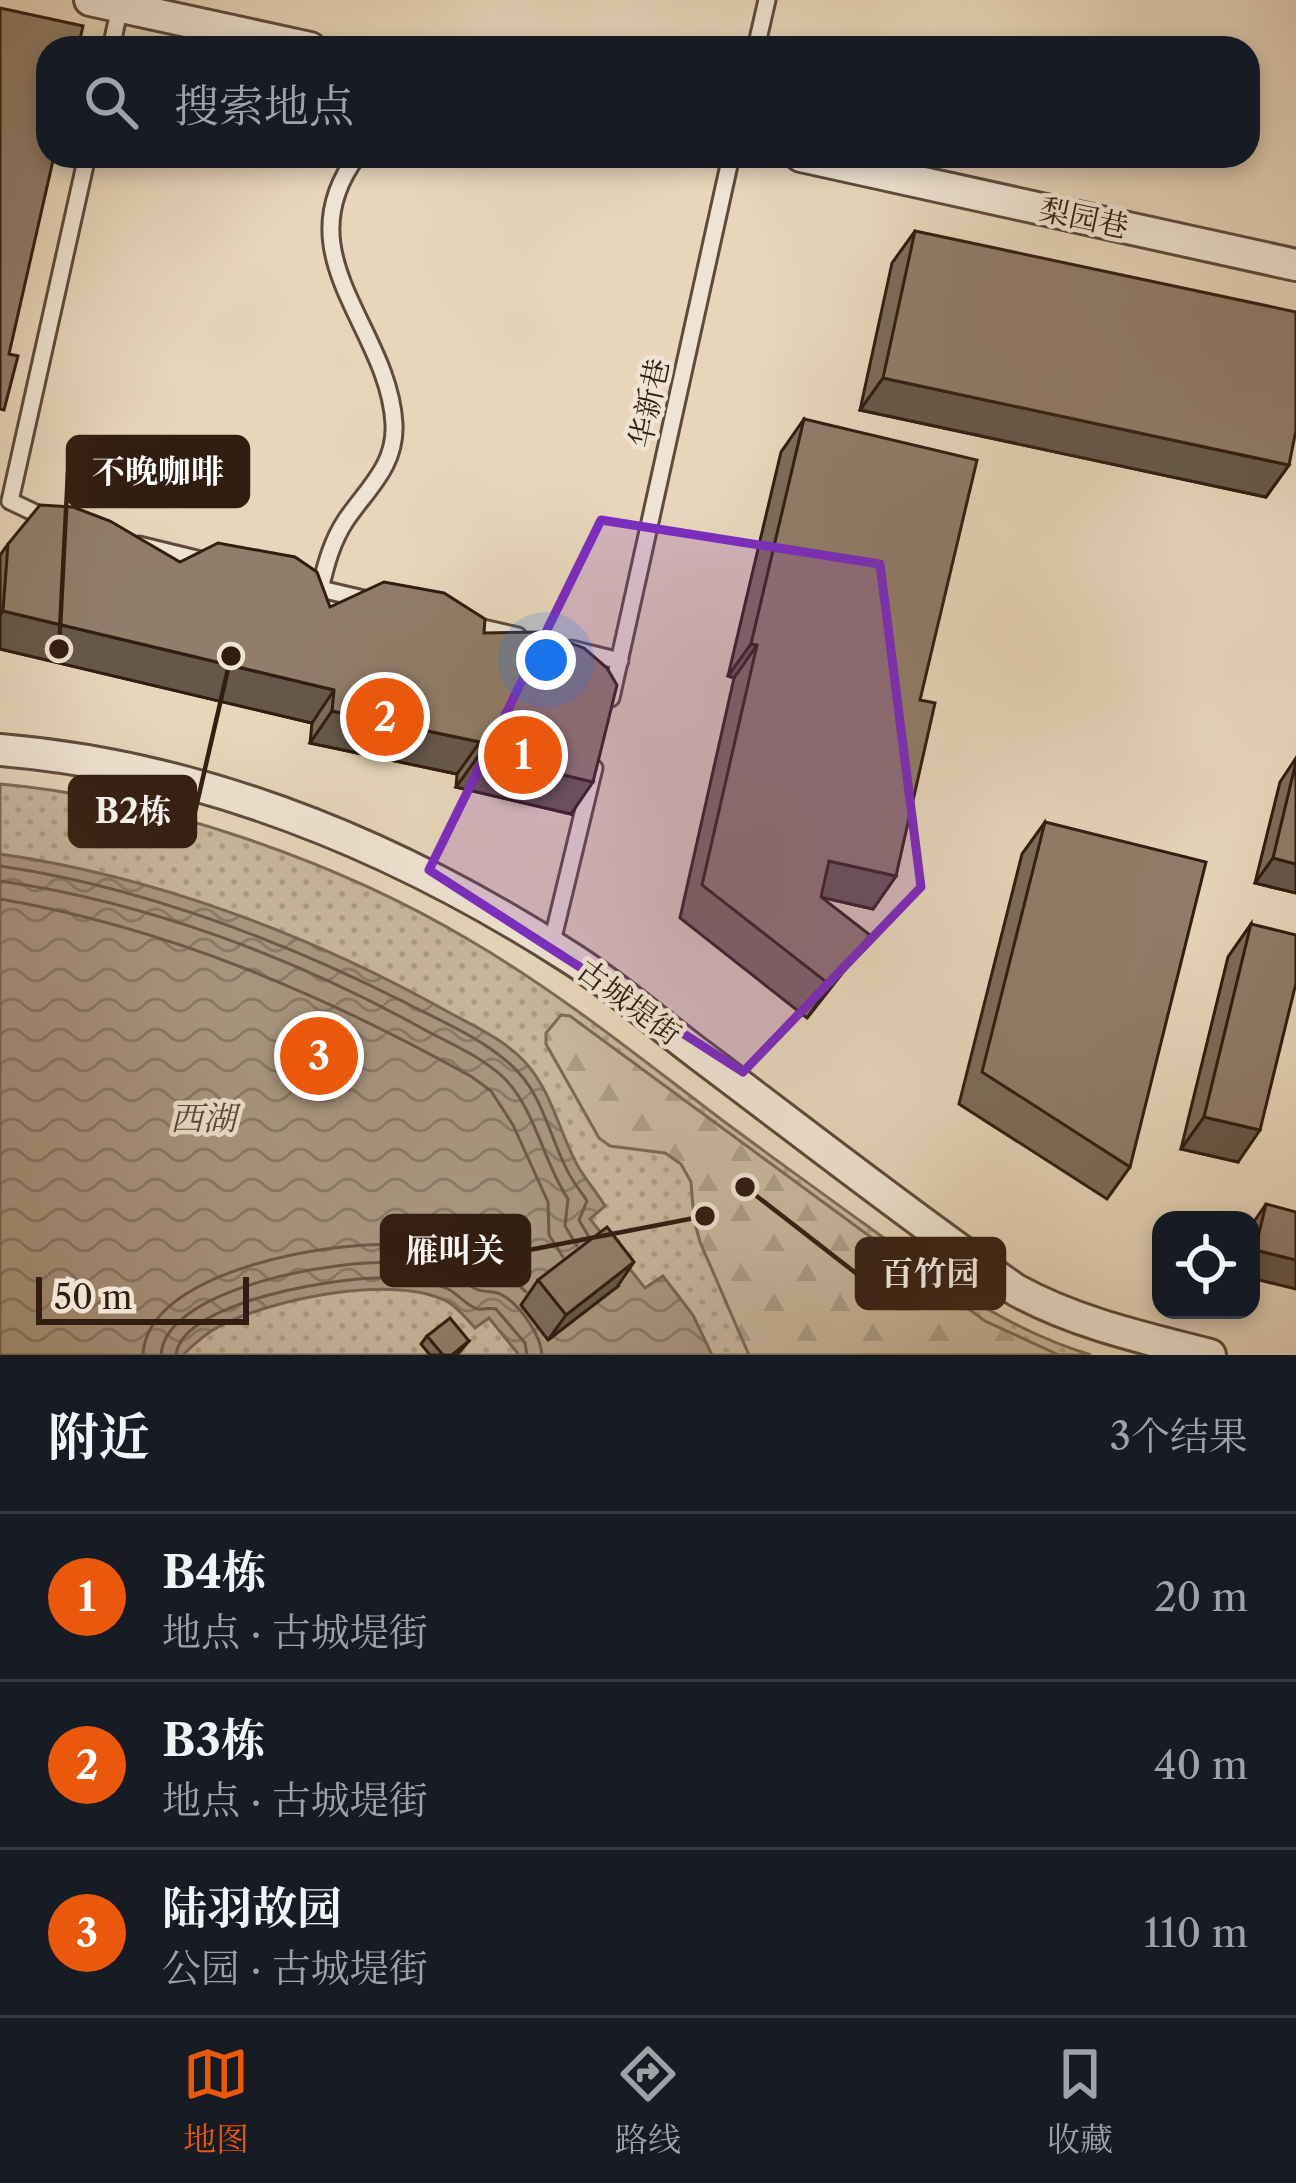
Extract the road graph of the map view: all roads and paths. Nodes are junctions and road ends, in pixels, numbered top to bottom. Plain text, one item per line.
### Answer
1 (767, 0) edge
2 (105, 3) edge
3 (109, 36) edge
4 (255, 36) edge
5 (759, 36) edge
6 (84, 168) edge
7 (351, 168) edge
8 (728, 168) edge
9 (856, 168) edge
10 (1296, 266) edge
11 (5, 500) edge
12 (64, 525) edge
13 (127, 542) edge
14 (234, 568) edge
15 (298, 584) edge
16 (320, 589) junction
17 (389, 605) edge
18 (458, 622) edge
19 (528, 639) edge
20 (551, 644) edge
21 (620, 661) junction
22 (610, 705) edge
23 (599, 748) edge
24 (0, 750) edge
25 (551, 946) junction
26 (1210, 1355) edge

1 - 5 lane
2 - 3 lane
2 - 4 street
6 - 11 lane
7 - 16 lane
8 - 21 lane, 华新巷
9 - 10 street, 梨园巷
11 - 12 lane
13 - 14 lane
15 - 16 lane
16 - 17 lane
18 - 19 lane
20 - 21 lane
21 - 22 lane, 华新巷
23 - 25 lane
24 - 25 street, 古城堤街
25 - 26 street, 古城堤街

